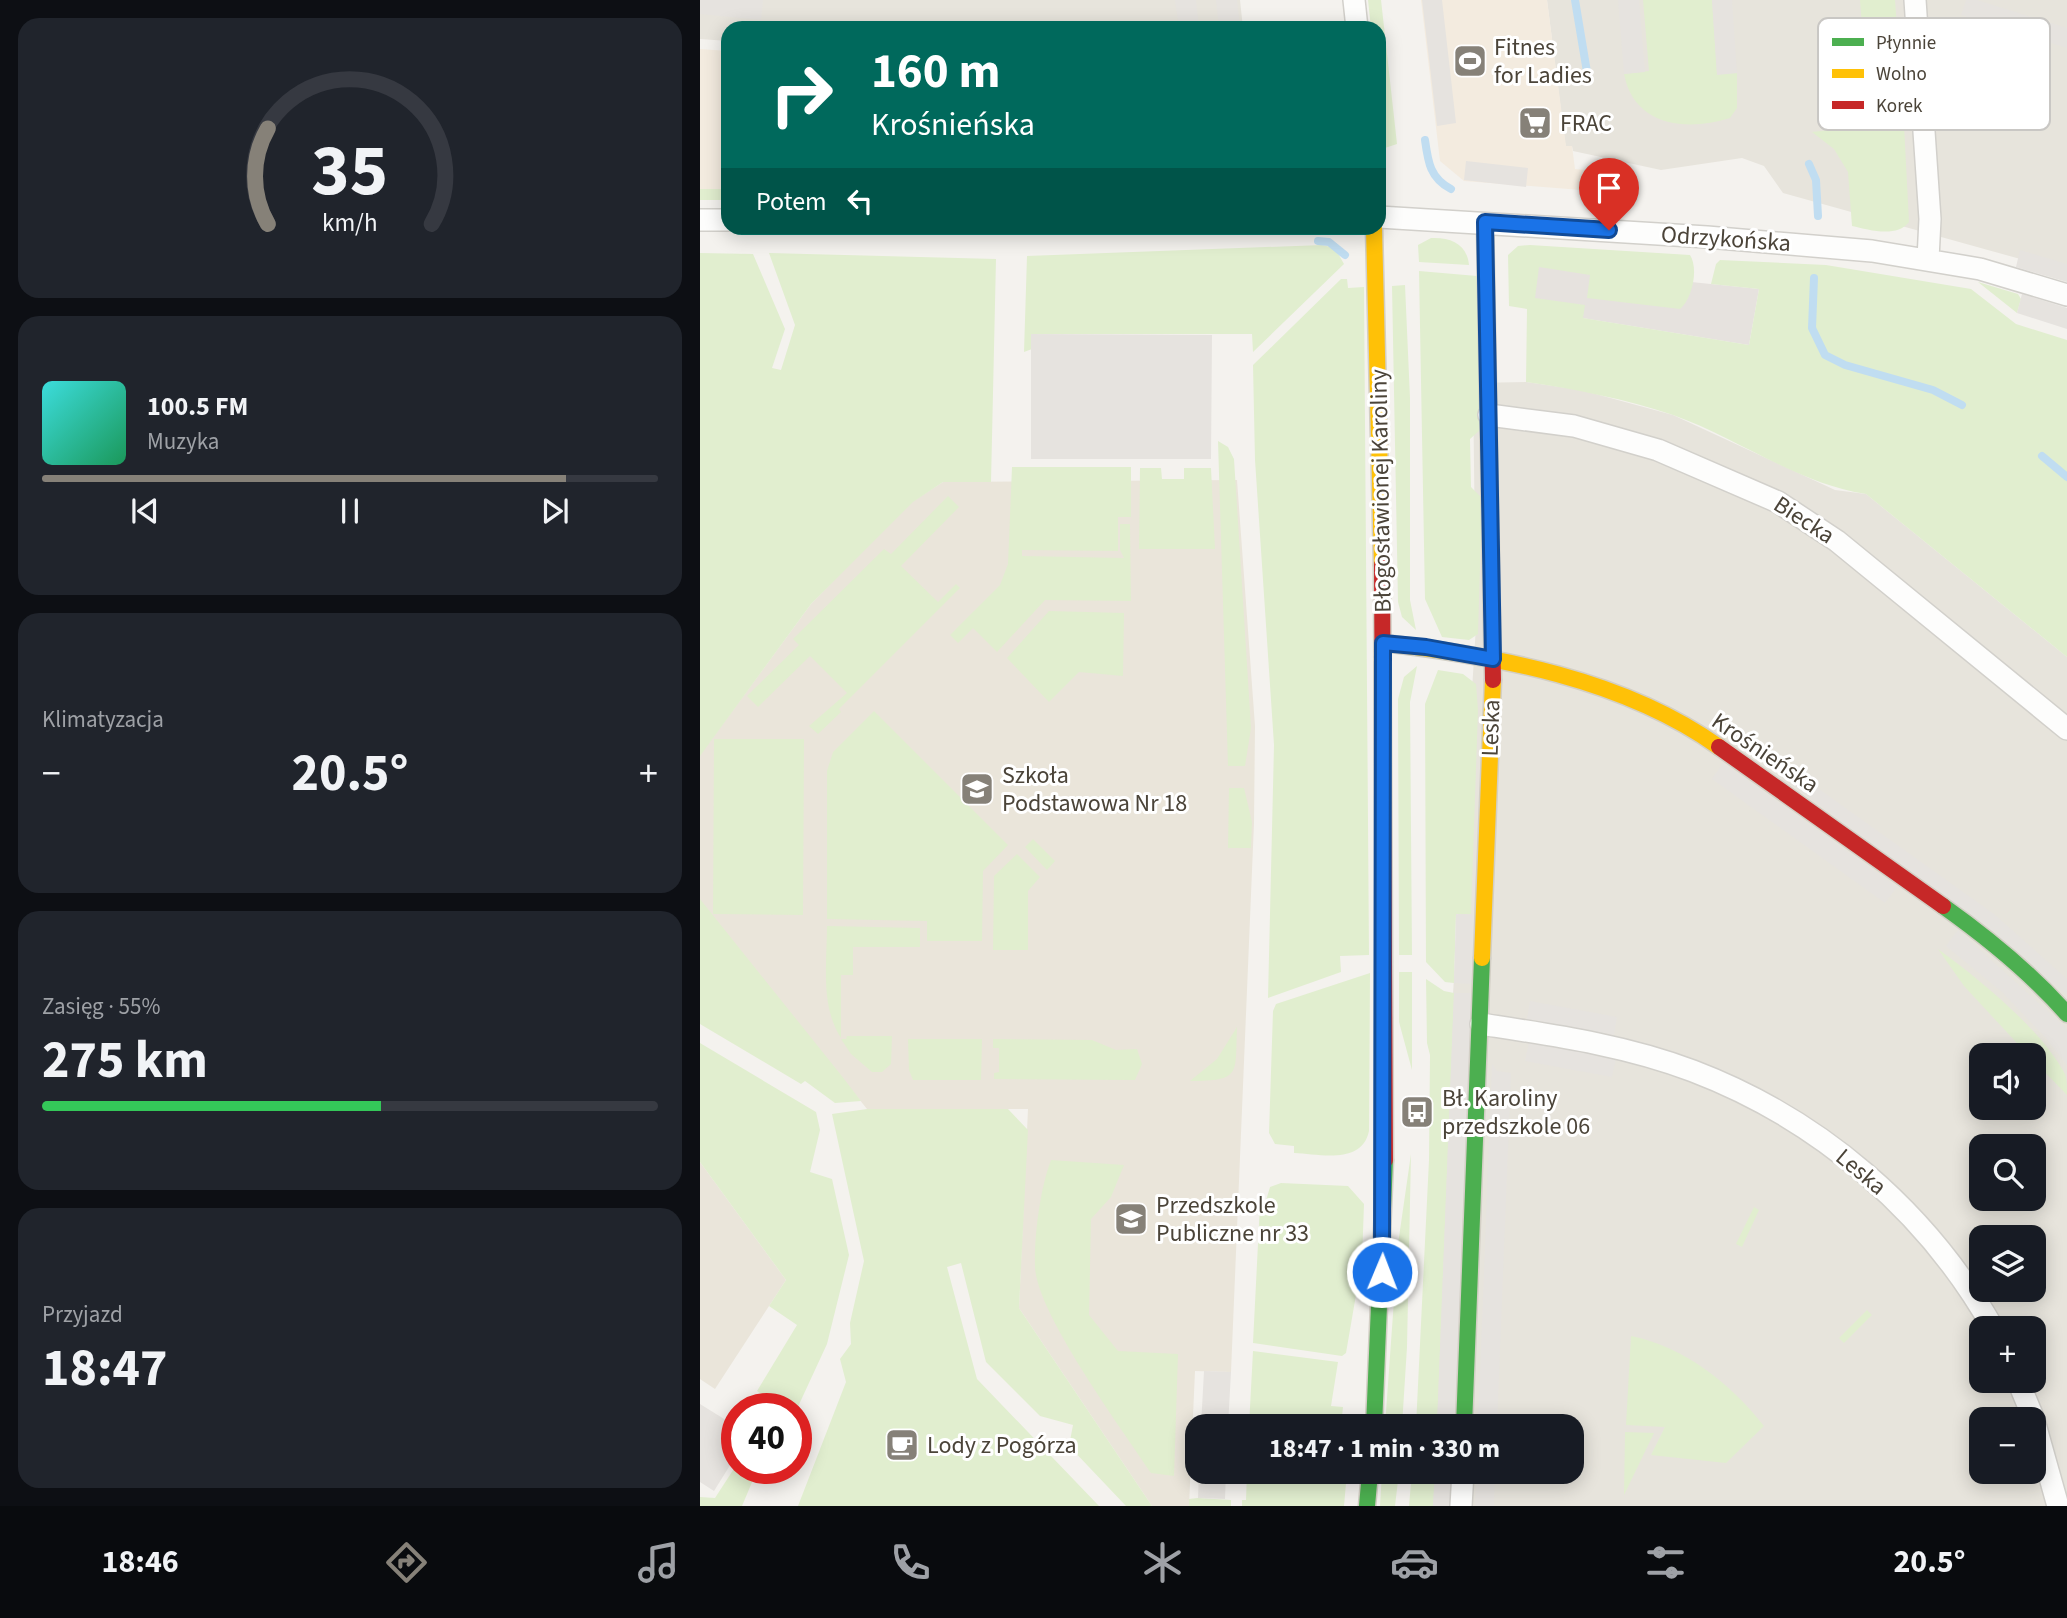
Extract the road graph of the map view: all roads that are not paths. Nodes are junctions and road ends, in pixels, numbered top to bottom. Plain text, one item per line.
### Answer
1 (1354, 0) edge
2 (1915, 0) edge
3 (1916, 18) edge
4 (1356, 21) edge
5 (1924, 130) edge
6 (1386, 217) edge
7 (700, 220) edge
8 (721, 220) edge
9 (1485, 222) junction
10 (1374, 235) edge
11 (1928, 259) junction
12 (2067, 295) edge
13 (1489, 415) junction
14 (1383, 643) junction
15 (1493, 659) junction
16 (2067, 729) edge
17 (2067, 1014) edge
18 (1481, 1024) junction
19 (1987, 1316) edge
20 (2022, 1393) edge
21 (1375, 1414) edge
22 (1465, 1414) edge
23 (1369, 1484) edge
24 (1462, 1484) edge
25 (1367, 1506) edge
26 (1461, 1506) edge
27 (2058, 1506) edge

1 - 4 street
2 - 3 street
5 - 11 street
6 - 9 street, Odrzykońska
7 - 8 street
9 - 11 street, Odrzykońska
9 - 13 street, Leska
10 - 14 street, Błogosławionej Karoliny
11 - 12 street, Odrzykońska
13 - 15 street, Leska
13 - 16 street, Biecka
14 - 15 street, Krośnieńska
14 - 21 street, Błogosławionej Karoliny
15 - 17 street, Krośnieńska
15 - 18 street, Leska
18 - 19 street, Leska
18 - 22 street, Leska
20 - 27 street
23 - 25 street
24 - 26 street

